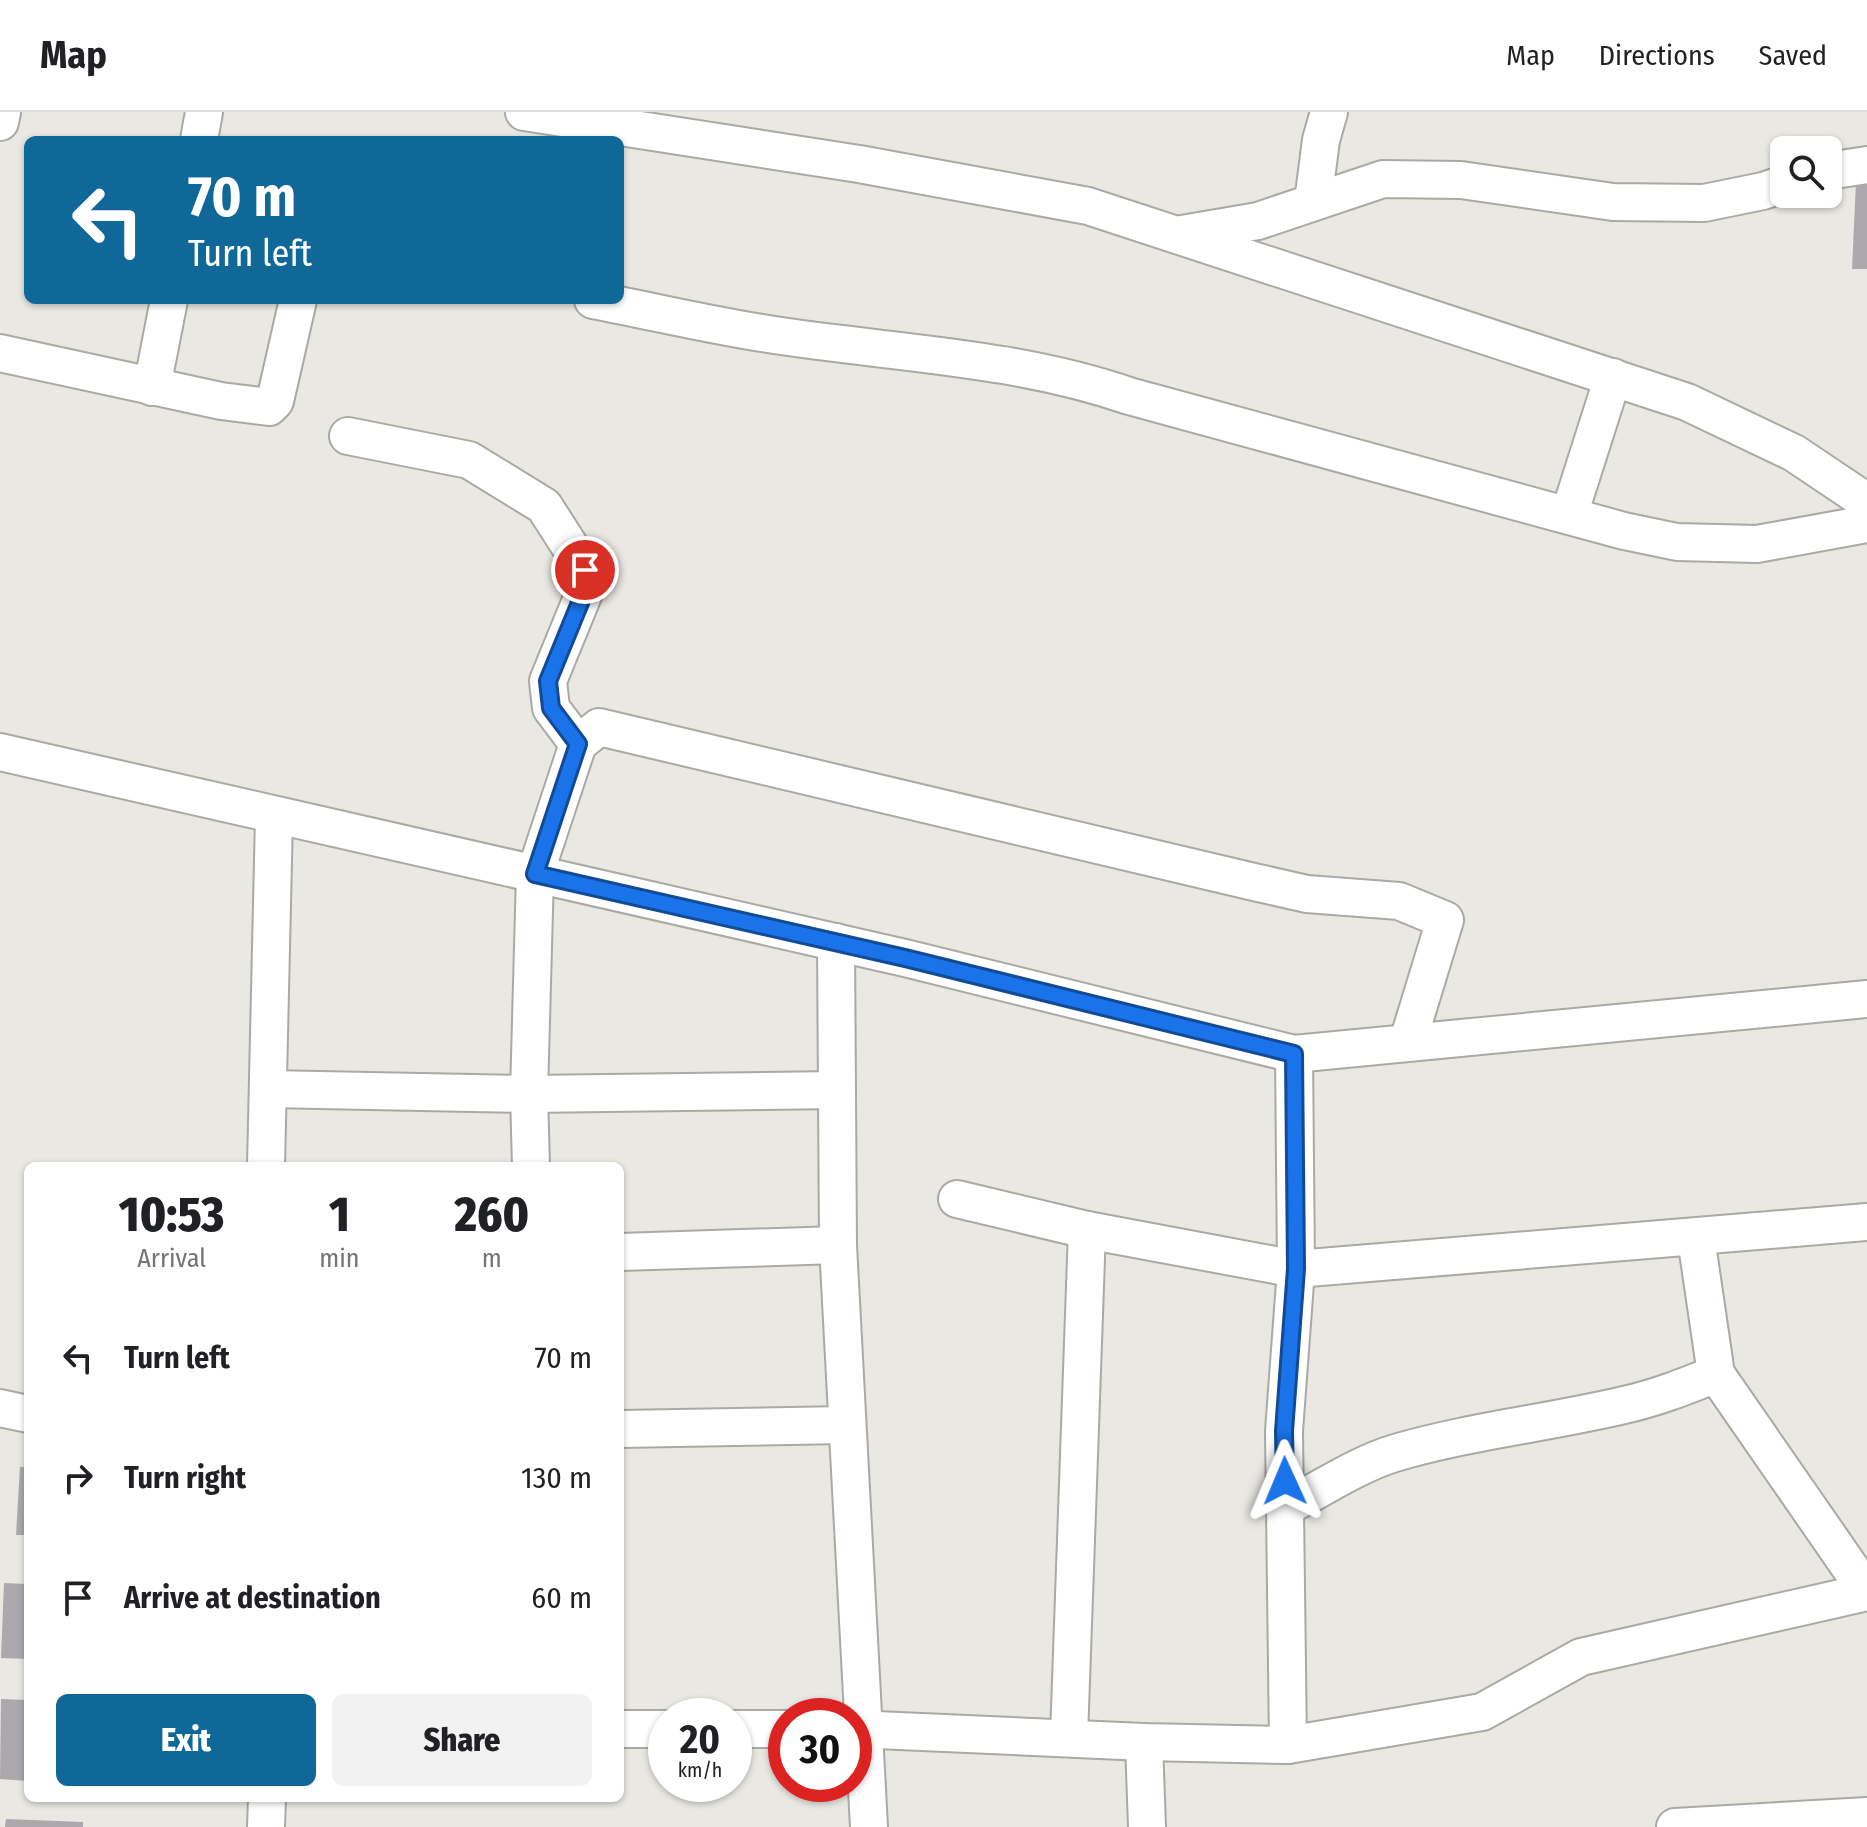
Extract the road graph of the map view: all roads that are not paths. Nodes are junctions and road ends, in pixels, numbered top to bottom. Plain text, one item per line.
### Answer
1 (2, 112) edge
2 (204, 112) edge
3 (524, 112) edge
4 (1329, 112) edge
5 (0, 122) edge
6 (200, 136) edge
7 (1867, 165) edge
8 (1842, 169) edge
9 (1770, 189) edge
10 (1313, 202) junction
11 (1178, 235) junction
12 (168, 304) edge
13 (297, 304) edge
14 (613, 304) edge
15 (0, 353) edge
16 (1613, 377) junction
17 (152, 387) junction
18 (348, 436) dead end
19 (1867, 502) edge
20 (1569, 515) junction
21 (1867, 524) edge
22 (578, 744) junction
23 (0, 752) edge
24 (274, 817) junction
25 (535, 874) junction
26 (836, 942) junction
27 (1867, 999) edge
28 (1408, 1041) junction
29 (1294, 1054) junction
30 (268, 1089) junction
31 (837, 1090) junction
32 (529, 1094) junction
33 (266, 1162) edge
34 (531, 1162) edge
35 (957, 1199) dead end
36 (1867, 1222) edge
37 (1087, 1230) junction
38 (1696, 1238) junction
39 (838, 1245) junction
40 (624, 1252) edge
41 (1296, 1269) junction
42 (1716, 1374) junction
43 (0, 1408) edge
44 (24, 1413) edge
45 (846, 1425) junction
46 (624, 1429) edge
47 (1285, 1507) junction
48 (1867, 1592) edge
49 (858, 1698) edge
50 (624, 1729) edge
51 (648, 1729) edge
52 (872, 1729) edge
53 (1069, 1737) junction
54 (1144, 1742) junction
55 (1288, 1745) junction
56 (267, 1802) edge
57 (866, 1802) edge
58 (1867, 1816) edge
59 (266, 1827) edge
60 (869, 1827) edge
61 (1147, 1827) edge
62 (1675, 1827) edge

1 - 5 street
2 - 6 street
3 - 11 street
4 - 10 street
7 - 8 street
9 - 10 street
10 - 11 street
11 - 16 street
12 - 17 street
13 - 17 street
14 - 20 street
15 - 17 street
16 - 19 street
16 - 20 street
18 - 22 street
20 - 21 street
22 - 25 street
22 - 28 street
23 - 24 street
24 - 25 street
24 - 30 street
25 - 26 street
25 - 32 street
26 - 29 street
26 - 31 street
27 - 28 street
28 - 29 street
29 - 41 street
30 - 32 street
30 - 33 street
31 - 32 street
31 - 39 street
32 - 34 street
35 - 37 street
36 - 38 street
37 - 41 street
37 - 53 street
38 - 41 street
38 - 42 street
39 - 40 street
39 - 45 street
41 - 47 street
42 - 47 street
42 - 48 street
43 - 44 street
45 - 46 street
45 - 49 street
47 - 55 street
48 - 55 street
50 - 51 street
52 - 53 street
53 - 54 street
54 - 55 street
54 - 61 street
56 - 59 street
57 - 60 street
58 - 62 street

